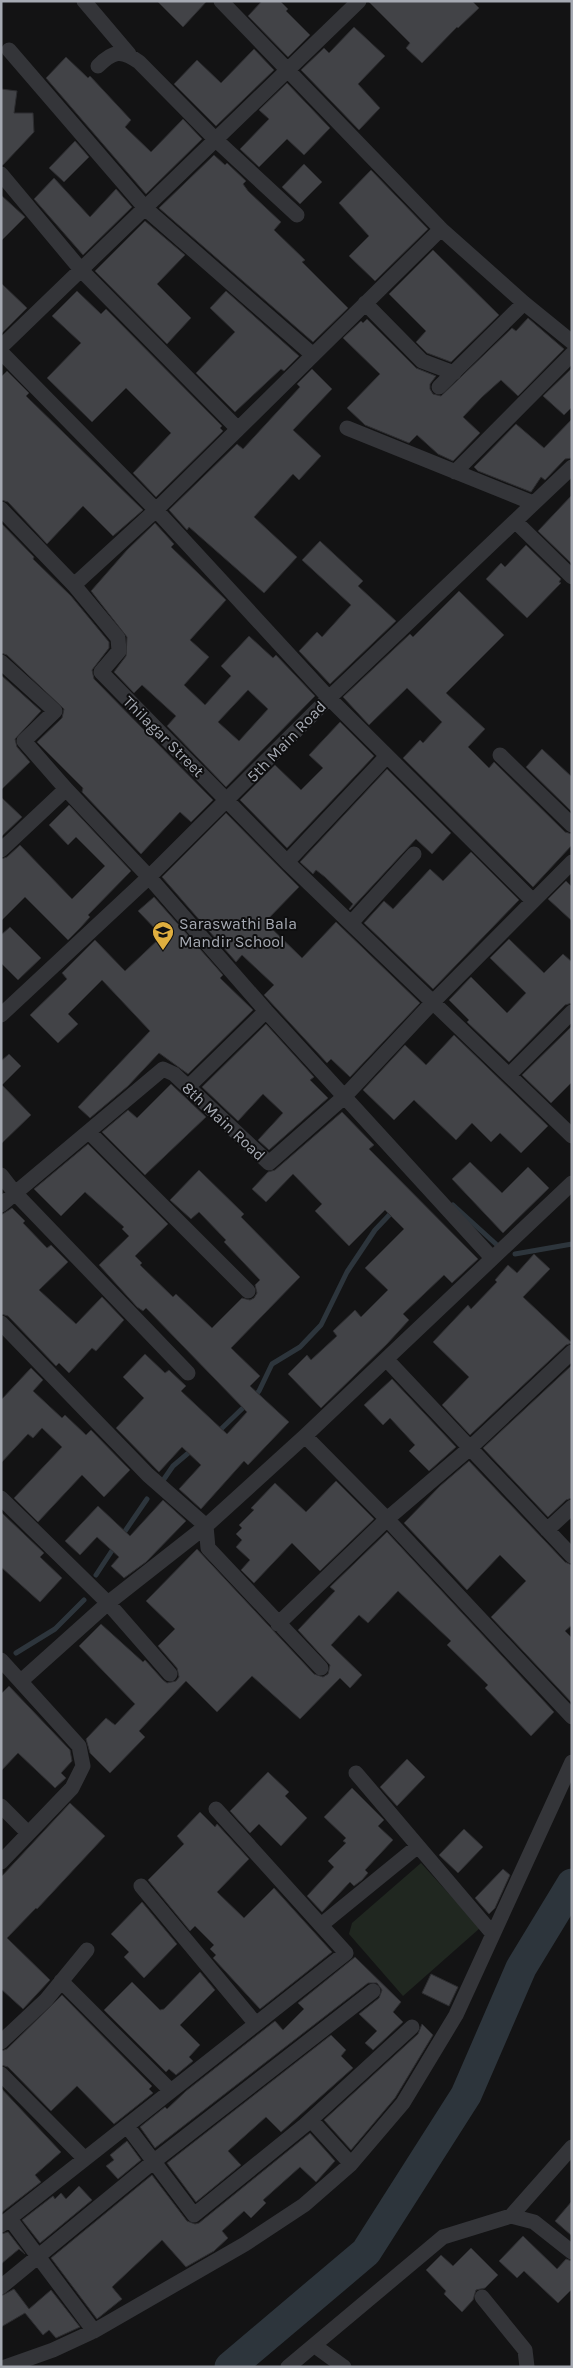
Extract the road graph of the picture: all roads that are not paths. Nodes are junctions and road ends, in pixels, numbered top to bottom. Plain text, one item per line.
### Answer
1 (84, 1) edge
2 (221, 1) edge
3 (359, 1) edge
4 (9, 50) dead end
5 (129, 54) junction
6 (98, 66) dead end
7 (287, 71) junction
8 (216, 140) junction
9 (1, 174) edge
10 (146, 209) junction
11 (296, 215) dead end
12 (441, 229) junction
13 (82, 271) junction
14 (524, 303) junction
15 (366, 304) junction
16 (572, 342) edge
17 (1, 347) edge
18 (1, 352) edge
19 (572, 354) edge
20 (313, 355) junction
21 (454, 373) junction
22 (439, 387) dead end
23 (348, 428) dead end
24 (238, 430) junction
25 (572, 467) edge
26 (455, 472) junction
27 (533, 503) junction
28 (1, 509) edge
29 (156, 510) junction
30 (515, 521) junction
31 (572, 577) edge
32 (74, 585) junction
33 (1, 662) edge
34 (329, 698) junction
35 (500, 755) dead end
36 (387, 756) junction
37 (66, 789) junction
38 (228, 800) junction
39 (572, 825) edge
40 (1, 850) edge
41 (414, 854) dead end
42 (287, 862) junction
43 (572, 862) edge
44 (150, 877) junction
45 (533, 901) junction
46 (351, 923) junction
47 (433, 1002) junction
48 (266, 1011) junction
49 (572, 1012) edge
50 (1, 1015) edge
51 (509, 1075) junction
52 (188, 1087) junction
53 (344, 1097) junction
54 (88, 1132) junction
55 (572, 1136) edge
56 (1, 1175) edge
57 (572, 1183) edge
58 (15, 1193) junction
59 (1, 1205) edge
60 (492, 1258) junction
61 (248, 1291) dead end
62 (1, 1323) edge
63 (572, 1352) edge
64 (387, 1360) junction
65 (188, 1373) dead end
66 (305, 1436) junction
67 (470, 1448) junction
68 (1, 1498) edge
69 (572, 1507) edge
70 (387, 1519) junction
71 (206, 1526) junction
72 (547, 1530) junction
73 (572, 1556) edge
74 (108, 1603) junction
75 (278, 1624) junction
76 (1, 1660) edge
77 (321, 1668) dead end
78 (170, 1674) dead end
79 (21, 1680) junction
80 (572, 1717) edge
81 (572, 1762) edge
82 (356, 1773) dead end
83 (1, 1806) edge
84 (216, 1809) dead end
85 (28, 1833) junction
86 (418, 1846) junction
87 (1, 1862) edge
88 (141, 1886) dead end
89 (321, 1925) junction
90 (492, 1933) junction
91 (86, 1950) dead end
92 (62, 1981) junction
93 (373, 1991) dead end
94 (256, 2024) junction
95 (412, 2027) dead end
96 (1, 2042) edge
97 (1, 2074) edge
98 (171, 2091) junction
99 (311, 2120) junction
100 (126, 2126) junction
101 (572, 2147) edge
102 (85, 2159) junction
103 (153, 2162) junction
104 (351, 2164) junction
105 (512, 2216) junction
106 (6, 2222) edge
107 (572, 2252) edge
108 (40, 2256) junction
109 (1, 2286) edge
110 (482, 2297) dead end
111 (94, 2331) junction
112 (315, 2346) junction
113 (5, 2367) edge
114 (288, 2367) edge
115 (344, 2367) edge
116 (527, 2367) edge

1 - 5 street
2 - 7 street
3 - 7 street
4 - 10 street
5 - 6 street
5 - 8 street
7 - 8 street
7 - 12 street
8 - 10 street
8 - 11 street
9 - 13 street
10 - 13 street
10 - 20 street
12 - 14 street
12 - 15 street
13 - 17 street
13 - 24 street
14 - 16 street
14 - 21 street
15 - 20 street
15 - 21 street
18 - 29 street
19 - 26 street
20 - 24 street
21 - 22 street
23 - 26 street
24 - 29 street
25 - 27 street, 5th Main Road
26 - 27 street
27 - 30 street, 5th Main Road
28 - 32 street
29 - 32 street
29 - 34 street
30 - 31 street
30 - 34 street, 5th Main Road
32 - 38 street, Thilagar Street
33 - 37 street
34 - 36 street
34 - 38 street, 5th Main Road
35 - 39 street
36 - 42 street
36 - 45 street
37 - 40 street
37 - 44 street
38 - 42 street, Thilagar Street
38 - 44 street, 5th Main Road
41 - 46 street
42 - 46 street, Thilagar Street
43 - 45 street, 8th Main Road
44 - 48 street
44 - 50 street, 5th Main Road
45 - 47 street, 8th Main Road
46 - 47 street, Thilagar Street
47 - 51 street, Thilagar Street
47 - 53 street, 8th Main Road
48 - 52 street
48 - 53 street
49 - 51 street
51 - 55 street, Thilagar Street
52 - 53 street, 8th Main Road
52 - 54 street, 8th Main Road
53 - 60 street
54 - 58 street, 8th Main Road
54 - 61 street
56 - 58 street
57 - 60 street
58 - 59 street, 8th Main Road
58 - 65 street
60 - 64 street
62 - 71 street
63 - 67 street
64 - 66 street
64 - 67 street
66 - 70 street
66 - 71 street
67 - 70 street
67 - 72 street
68 - 74 street
69 - 72 street
70 - 75 street
70 - 80 street
71 - 74 street
71 - 75 street
72 - 73 street
74 - 78 street
74 - 79 street
75 - 77 street
76 - 79 street
79 - 85 street
81 - 90 street
82 - 86 street
83 - 85 street
84 - 89 street
85 - 87 street
86 - 89 street
86 - 90 street
88 - 94 street
89 - 94 street
90 - 104 street
91 - 92 street
92 - 96 street
92 - 98 street
93 - 103 street
94 - 98 street
95 - 99 street
97 - 102 street
98 - 100 street
99 - 103 street
99 - 104 street
100 - 102 street
100 - 103 street
101 - 105 street
102 - 106 street
103 - 108 street
104 - 111 street
105 - 107 street
105 - 112 street
106 - 108 street
108 - 109 street
108 - 111 street
110 - 116 street
111 - 113 street
112 - 114 street
112 - 115 street

